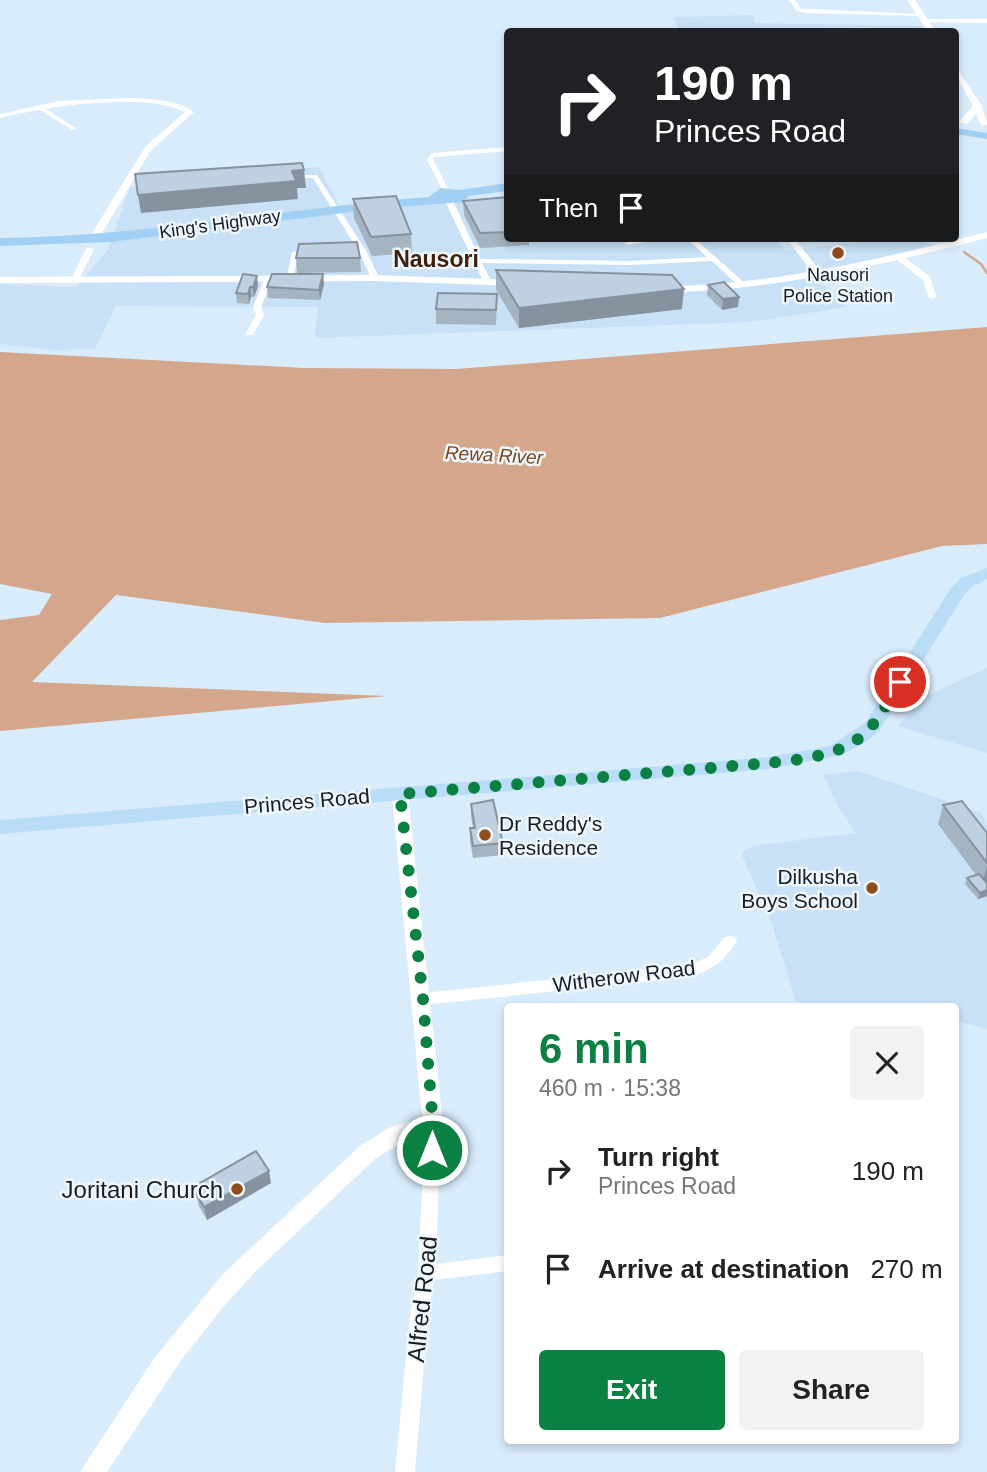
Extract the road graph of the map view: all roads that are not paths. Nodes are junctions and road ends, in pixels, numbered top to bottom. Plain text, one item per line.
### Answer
1 (792, 0) edge
2 (911, 0) edge
3 (920, 14) junction
4 (926, 22) junction
5 (987, 22) edge
6 (930, 28) edge
7 (959, 74) edge
8 (978, 106) junction
9 (41, 107) junction
10 (0, 116) edge
11 (960, 123) edge
12 (986, 124) edge
13 (74, 129) dead end
14 (959, 132) edge
15 (982, 136) edge
16 (987, 147) edge
17 (504, 149) edge
18 (280, 176) edge
19 (136, 188) edge
20 (123, 189) junction
21 (504, 189) edge
22 (449, 196) junction
23 (333, 205) junction
24 (987, 234) edge
25 (96, 235) junction
26 (0, 239) edge
27 (959, 241) edge
28 (635, 242) edge
29 (695, 242) edge
30 (793, 242) edge
31 (956, 242) edge
32 (628, 243) joint
33 (90, 249) dead end
34 (363, 252) junction
35 (322, 253) edge
36 (349, 253) edge
37 (899, 257) junction
38 (715, 259) junction
39 (478, 261) junction
40 (630, 262) junction
41 (818, 274) junction
42 (375, 278) junction
43 (268, 279) junction
44 (289, 279) junction
45 (0, 280) edge
46 (74, 281) junction
47 (488, 281) junction
48 (528, 283) edge
49 (743, 285) junction
50 (654, 288) edge
51 (932, 296) dead end
52 (250, 333) dead end
53 (987, 573) edge
54 (400, 794) junction
55 (0, 827) edge
56 (730, 941) dead end
57 (423, 999) junction
58 (433, 1125) junction
59 (504, 1263) edge
60 (427, 1273) junction
61 (92, 1472) edge
62 (405, 1472) edge

1 - 3 street
2 - 3 main road
3 - 4 main road
4 - 5 street
4 - 6 main road
7 - 8 main road
8 - 11 main road
8 - 12 main road
9 - 10 street
9 - 13 street
9 - 20 street
11 - 12 highway
14 - 15 highway
15 - 16 highway
17 - 22 street
18 - 23 street
19 - 20 street
20 - 25 street
21 - 22 highway, King's Highway
22 - 23 highway, King's Highway
22 - 39 street
23 - 25 highway, King's Highway
23 - 26 highway, King's Highway
23 - 34 street
24 - 27 street
25 - 26 highway, King's Highway
28 - 32 street
29 - 38 street
30 - 41 street
31 - 37 street
32 - 40 street
33 - 46 street
34 - 36 street
34 - 42 street
35 - 44 street
37 - 41 street
37 - 51 street
38 - 40 street
38 - 49 street
39 - 40 street
39 - 47 street
41 - 49 street
42 - 44 street
42 - 47 street
43 - 44 street
43 - 46 street
43 - 52 street
45 - 46 street
47 - 48 street
49 - 50 street
53 - 54 main road, Princes Road
54 - 55 main road, Princes Road
54 - 57 street
56 - 57 street, Witherow Road
57 - 58 street
58 - 60 street, Alfred Road
58 - 61 street
59 - 60 street
60 - 62 street, Alfred Road

